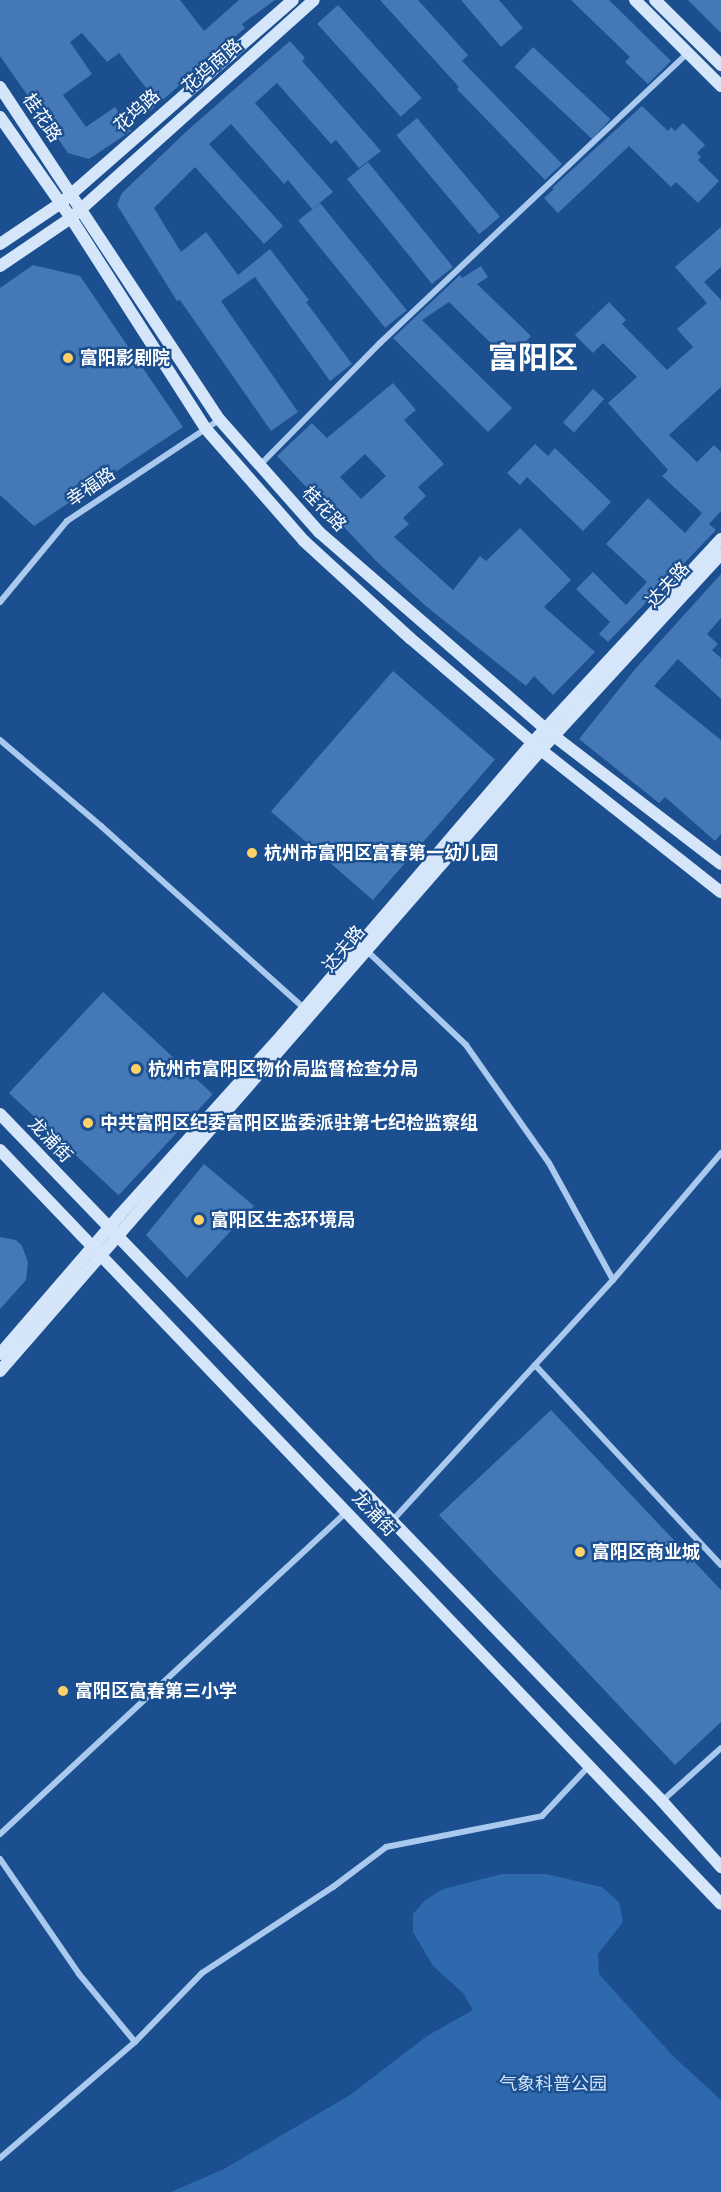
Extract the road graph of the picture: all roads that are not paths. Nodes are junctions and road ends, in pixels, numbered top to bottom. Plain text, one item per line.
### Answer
1 (293, 0) edge
2 (314, 0) edge
3 (635, 0) edge
4 (655, 0) edge
5 (688, 53) junction
6 (721, 65) edge
7 (721, 86) edge
8 (0, 87) edge
9 (0, 117) edge
10 (71, 193) junction
11 (61, 203) junction
12 (82, 208) junction
13 (71, 218) junction
14 (0, 244) edge
15 (0, 266) edge
16 (219, 419) junction
17 (206, 429) junction
18 (260, 465) junction
19 (721, 539) edge
20 (721, 554) edge
21 (0, 602) edge
22 (549, 732) junction
23 (0, 740) edge
24 (536, 746) junction
25 (721, 864) edge
26 (721, 892) edge
27 (366, 950) junction
28 (304, 1008) junction
29 (0, 1114) edge
30 (0, 1150) edge
31 (721, 1154) edge
32 (113, 1232) junction
33 (97, 1251) junction
34 (614, 1280) junction
35 (0, 1354) edge
36 (535, 1365) junction
37 (0, 1371) edge
38 (346, 1512) junction
39 (392, 1521) junction
40 (721, 1565) edge
41 (721, 1748) edge
42 (589, 1766) junction
43 (662, 1801) junction
44 (0, 1834) edge
45 (0, 1859) edge
46 (721, 1867) edge
47 (721, 1904) edge
48 (135, 2042) junction
49 (0, 2158) edge

1 - 10 main road, 花坞路
2 - 12 main road, 花坞南路
3 - 5 main road
4 - 6 main road
5 - 7 main road
5 - 18 street
8 - 10 main road, 桂花路
9 - 11 main road
10 - 11 main road, 花坞路
10 - 12 main road, 桂花路
11 - 13 main road
11 - 14 main road, 花坞路
12 - 13 main road
12 - 16 main road, 桂花路
13 - 15 main road
13 - 17 main road
16 - 17 street, 幸福路
16 - 18 main road, 桂花路
17 - 21 street, 幸福路
17 - 24 main road
18 - 22 main road, 桂花路
19 - 22 main road, 达夫路
20 - 22 main road, 达夫路
22 - 24 main road, 达夫路
22 - 25 main road, 桂花路
23 - 28 street
24 - 26 main road
24 - 27 main road, 达夫路
24 - 28 main road, 达夫路
27 - 32 main road, 达夫路
27 - 34 street
28 - 32 main road, 达夫路
29 - 32 main road, 龙浦街
30 - 33 main road, 龙浦街
31 - 34 street
32 - 33 main road, 达夫路
32 - 39 main road, 龙浦街
33 - 35 main road, 达夫路
33 - 37 main road, 达夫路
33 - 38 main road, 龙浦街
34 - 36 street
36 - 39 street
36 - 40 street
38 - 42 main road, 龙浦街
38 - 44 street
39 - 43 main road, 龙浦街
41 - 43 street
42 - 47 main road, 龙浦街
42 - 48 street
43 - 46 main road, 龙浦街
45 - 48 street
48 - 49 street

